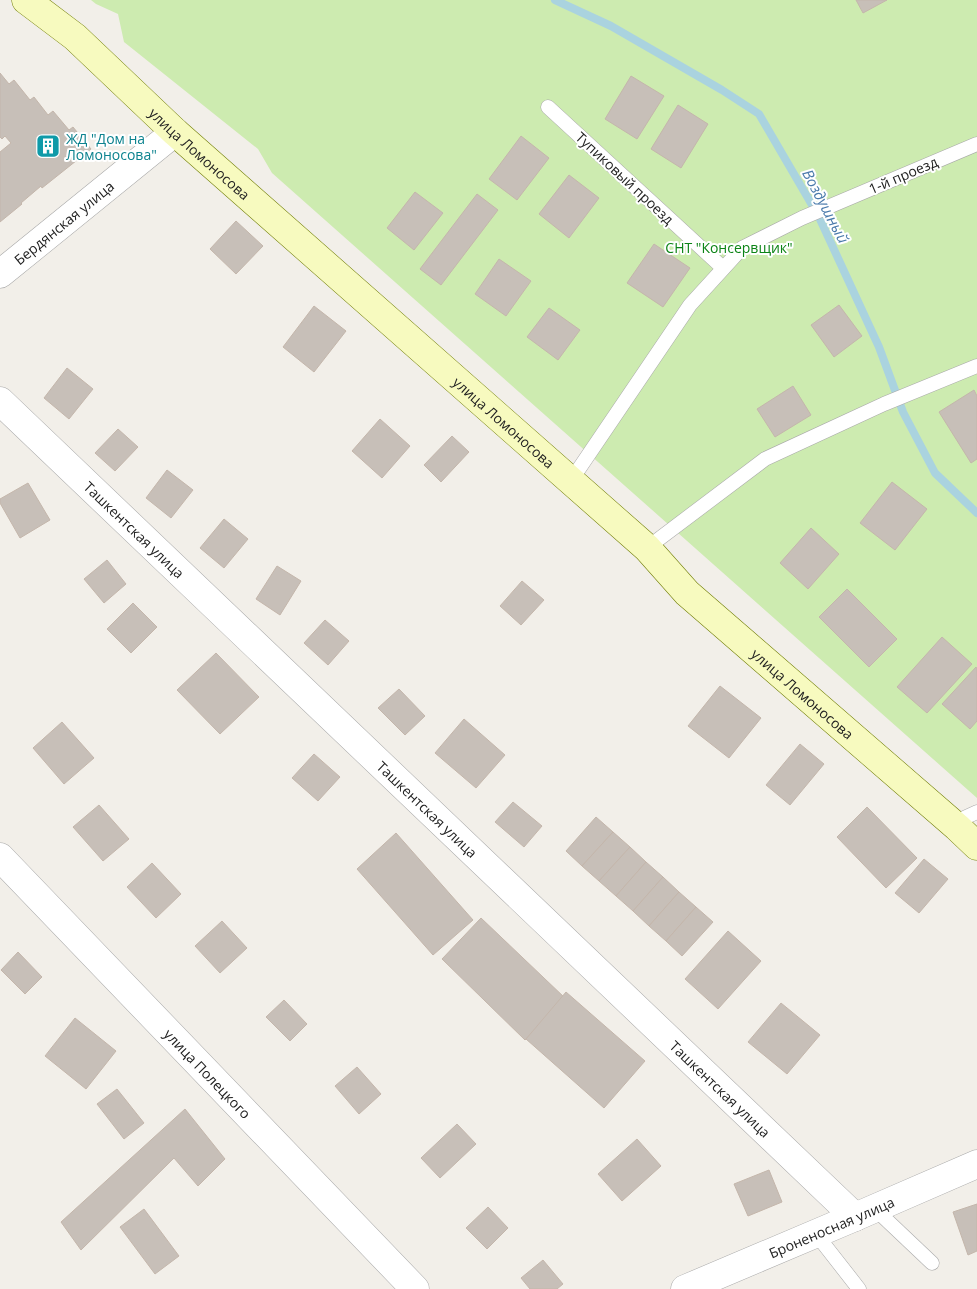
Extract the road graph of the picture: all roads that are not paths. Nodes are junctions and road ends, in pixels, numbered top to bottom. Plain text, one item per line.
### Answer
1 (26, 0) edge
2 (548, 107) dead end
3 (175, 132) junction
4 (977, 144) edge
5 (723, 268) junction
6 (0, 274) edge
7 (977, 366) edge
8 (0, 401) edge
9 (570, 482) junction
10 (647, 548) junction
11 (977, 812) edge
12 (953, 823) junction
13 (977, 846) edge
14 (0, 857) edge
15 (977, 1164) edge
16 (865, 1213) junction
17 (816, 1234) junction
18 (932, 1264) dead end
19 (415, 1289) edge
20 (685, 1289) edge
21 (858, 1289) edge

1 - 3 main road, улица Ломоносова
2 - 5 lane, Тупиковый проезд
3 - 6 street, Бердянская улица
3 - 9 main road, улица Ломоносова
4 - 5 lane, 1-й проезд
5 - 9 lane, 1-й проезд
7 - 10 lane
8 - 16 street, Ташкентская улица
9 - 10 main road, улица Ломоносова
10 - 12 main road, улица Ломоносова
11 - 12 lane
12 - 13 main road, улица Ломоносова
14 - 19 street, улица Полецкого
15 - 16 street, Броненосная улица
16 - 17 street, Броненосная улица
16 - 18 lane
17 - 20 street, Броненосная улица
17 - 21 lane

